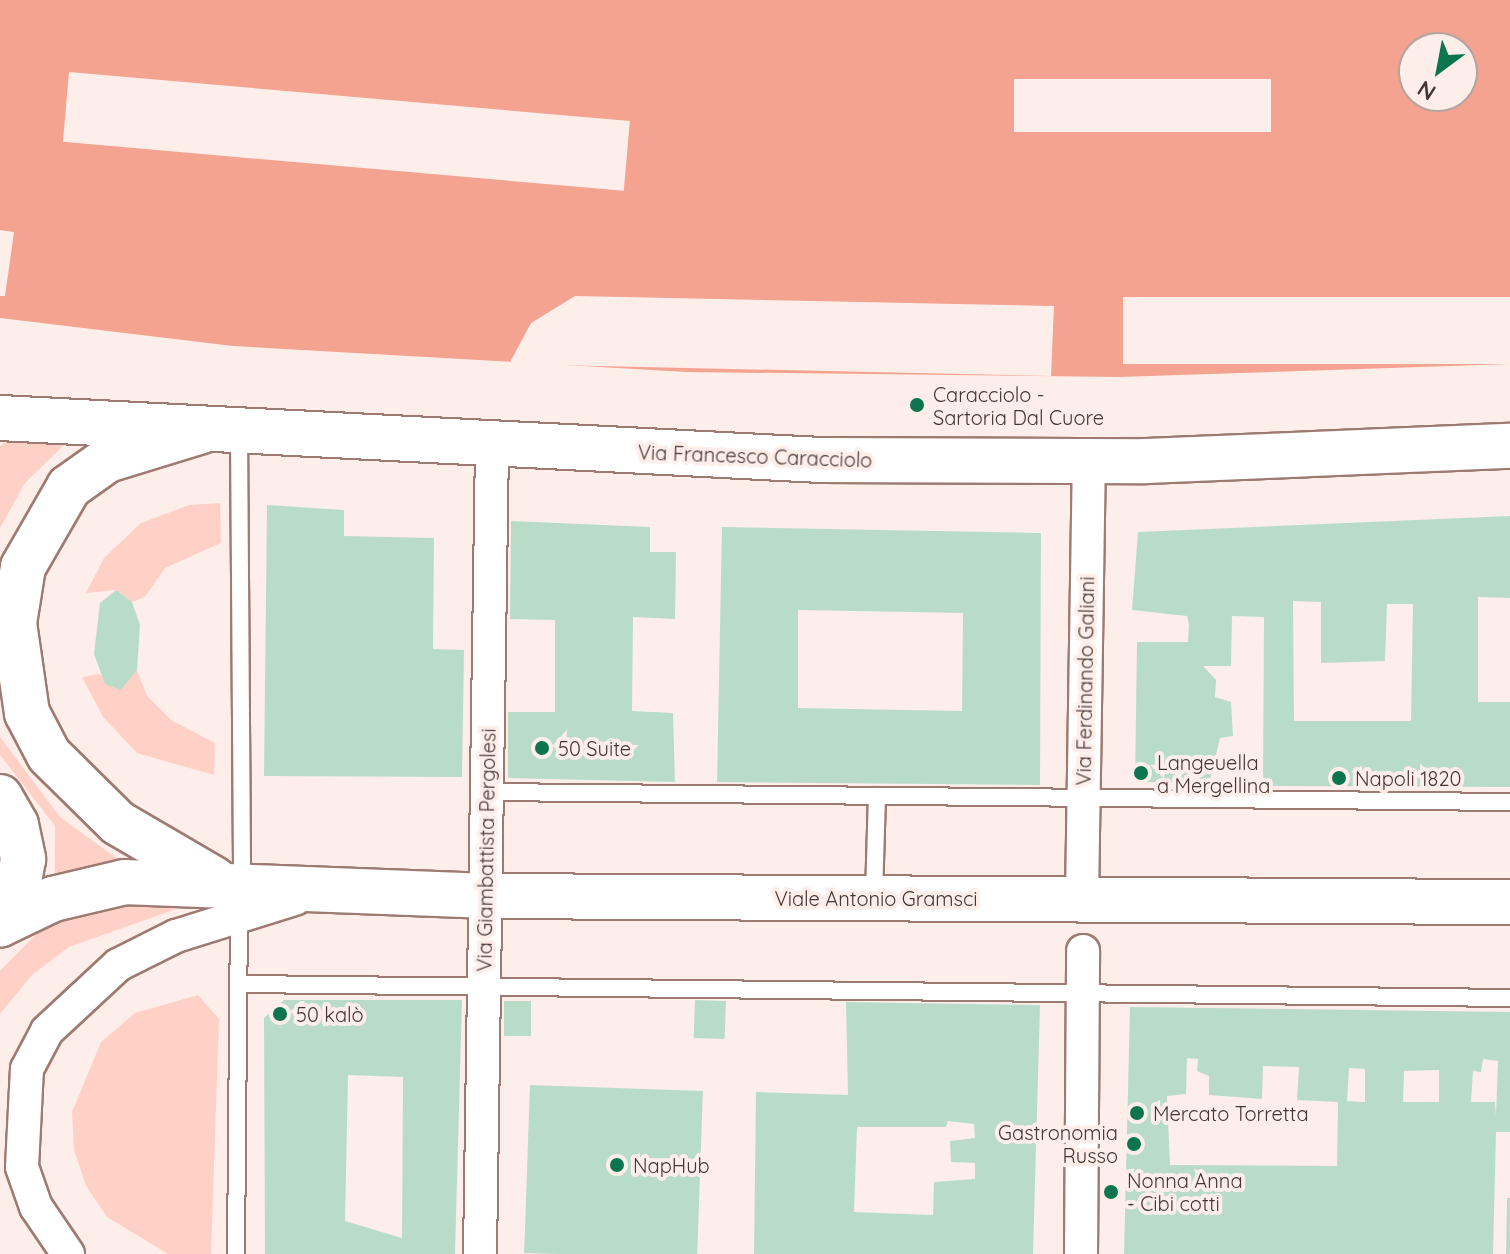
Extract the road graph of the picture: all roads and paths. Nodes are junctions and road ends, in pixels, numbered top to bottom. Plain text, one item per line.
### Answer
1 (3, 415) edge
2 (224, 431) junction
3 (492, 445) junction
4 (1510, 446) edge
5 (1089, 462) junction
6 (487, 792) junction
7 (877, 796) junction
8 (0, 797) edge
9 (1084, 797) junction
10 (1510, 802) edge
11 (487, 896) junction
12 (874, 898) junction
13 (1082, 899) junction
14 (241, 902) junction
15 (1510, 902) edge
16 (0, 924) edge
17 (1083, 951) dead end
18 (240, 984) junction
19 (484, 987) junction
20 (1083, 994) junction
21 (1510, 998) edge
22 (68, 1254) edge
23 (236, 1254) edge
24 (480, 1254) edge
25 (1081, 1254) edge

1 - 2 street, Via Francesco Caracciolo
2 - 3 street, Via Francesco Caracciolo
2 - 14 lane
2 - 14 street
3 - 5 street, Via Francesco Caracciolo
3 - 6 street, Via Giambattista Pergolesi
4 - 5 street, Via Francesco Caracciolo
5 - 9 street, Via Ferdinando Galiani
6 - 7 lane
6 - 11 street, Via Giambattista Pergolesi
7 - 9 lane
7 - 12 lane
8 - 16 street
9 - 10 lane
9 - 13 street, Via Ferdinando Galiani
11 - 12 street, Viale Antonio Gramsci
11 - 14 street, Viale Antonio Gramsci
11 - 19 street, Via Giambattista Pergolesi
12 - 13 street, Viale Antonio Gramsci
13 - 15 street, Viale Antonio Gramsci
14 - 16 street, Viale Antonio Gramsci
14 - 18 lane
14 - 22 street
17 - 20 street
18 - 19 lane
18 - 23 lane
19 - 20 lane
19 - 24 street, Via Giambattista Pergolesi
20 - 21 lane
20 - 25 street

